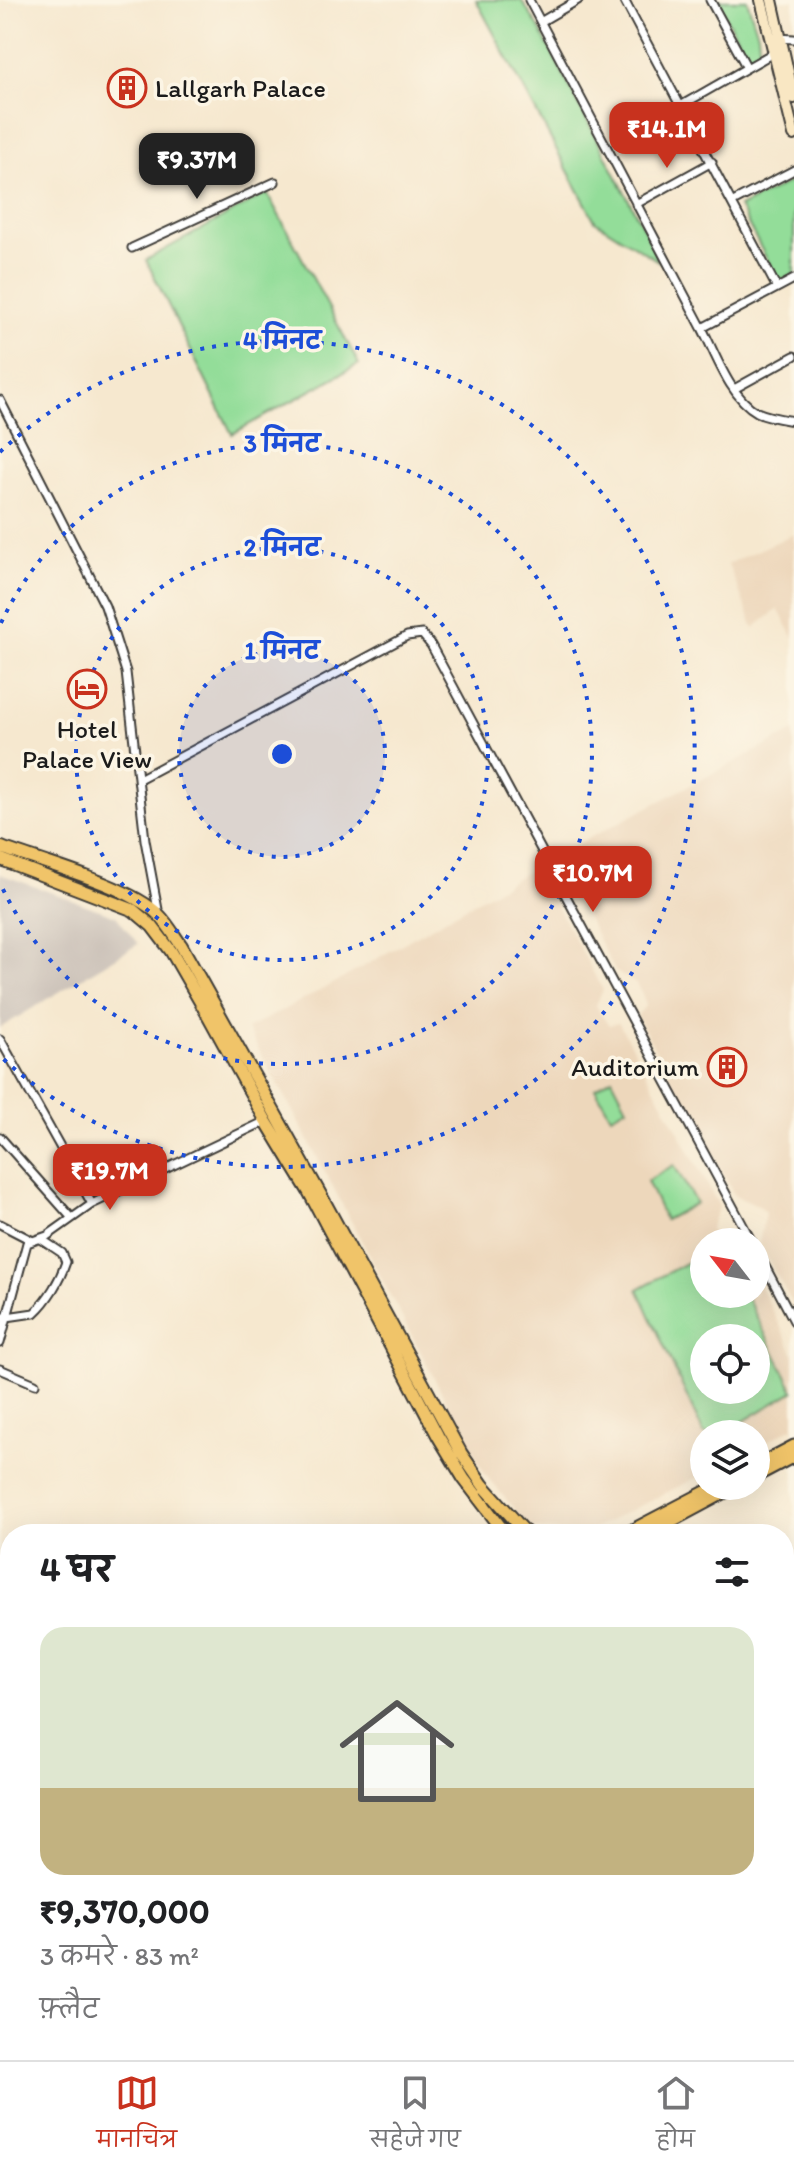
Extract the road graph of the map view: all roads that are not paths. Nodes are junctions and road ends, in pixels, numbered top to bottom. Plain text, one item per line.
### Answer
1 (529, 0) edge
2 (578, 0) edge
3 (624, 0) edge
4 (710, 0) edge
5 (761, 0) edge
6 (777, 3) edge
7 (542, 21) junction
8 (766, 22) junction
9 (776, 38) junction
10 (794, 39) edge
11 (773, 53) junction
12 (747, 68) junction
13 (794, 98) edge
14 (682, 105) junction
15 (794, 135) edge
16 (712, 162) junction
17 (794, 170) edge
18 (275, 182) dead end
19 (733, 202) junction
20 (636, 204) junction
21 (132, 248) dead end
22 (794, 279) edge
23 (777, 288) junction
24 (702, 328) junction
25 (794, 356) edge
26 (734, 389) junction
27 (0, 400) edge
28 (794, 421) edge
29 (139, 779) junction
30 (0, 847) edge
31 (0, 859) edge
32 (159, 915) junction
33 (0, 1039) edge
34 (266, 1121) junction
35 (0, 1137) edge
36 (92, 1204) junction
37 (70, 1216) junction
38 (0, 1224) edge
39 (744, 1228) edge
40 (41, 1239) junction
41 (31, 1240) junction
42 (770, 1276) edge
43 (4, 1318) edge
44 (794, 1321) edge
45 (0, 1343) edge
46 (0, 1369) edge
47 (35, 1384) dead end
48 (794, 1446) edge
49 (794, 1456) edge
50 (770, 1459) edge
51 (770, 1469) edge
52 (690, 1500) edge
53 (711, 1500) edge
54 (498, 1524) edge
55 (518, 1524) edge
56 (644, 1524) edge
57 (666, 1524) edge

1 - 7 street
2 - 7 street
3 - 14 street
4 - 12 street
5 - 8 street
6 - 8 street
6 - 9 street
7 - 20 street
8 - 9 street
9 - 10 street
9 - 11 street
9 - 13 street
11 - 12 street
11 - 15 street
12 - 14 street
14 - 16 street
16 - 19 street
16 - 20 street
17 - 19 street
18 - 21 street
19 - 23 street
20 - 24 street
22 - 23 street
23 - 24 street
24 - 26 street
25 - 26 street
26 - 28 street
27 - 29 street
29 - 32 street
29 - 39 street
30 - 32 main road
31 - 34 main road
32 - 55 main road
33 - 36 street
34 - 36 street
34 - 54 main road
35 - 37 street
36 - 37 street
37 - 40 street
38 - 41 street
40 - 41 street
40 - 43 street
41 - 43 street
42 - 44 street
43 - 45 street
46 - 47 street
48 - 50 main road
49 - 51 main road
52 - 56 main road
53 - 57 main road

